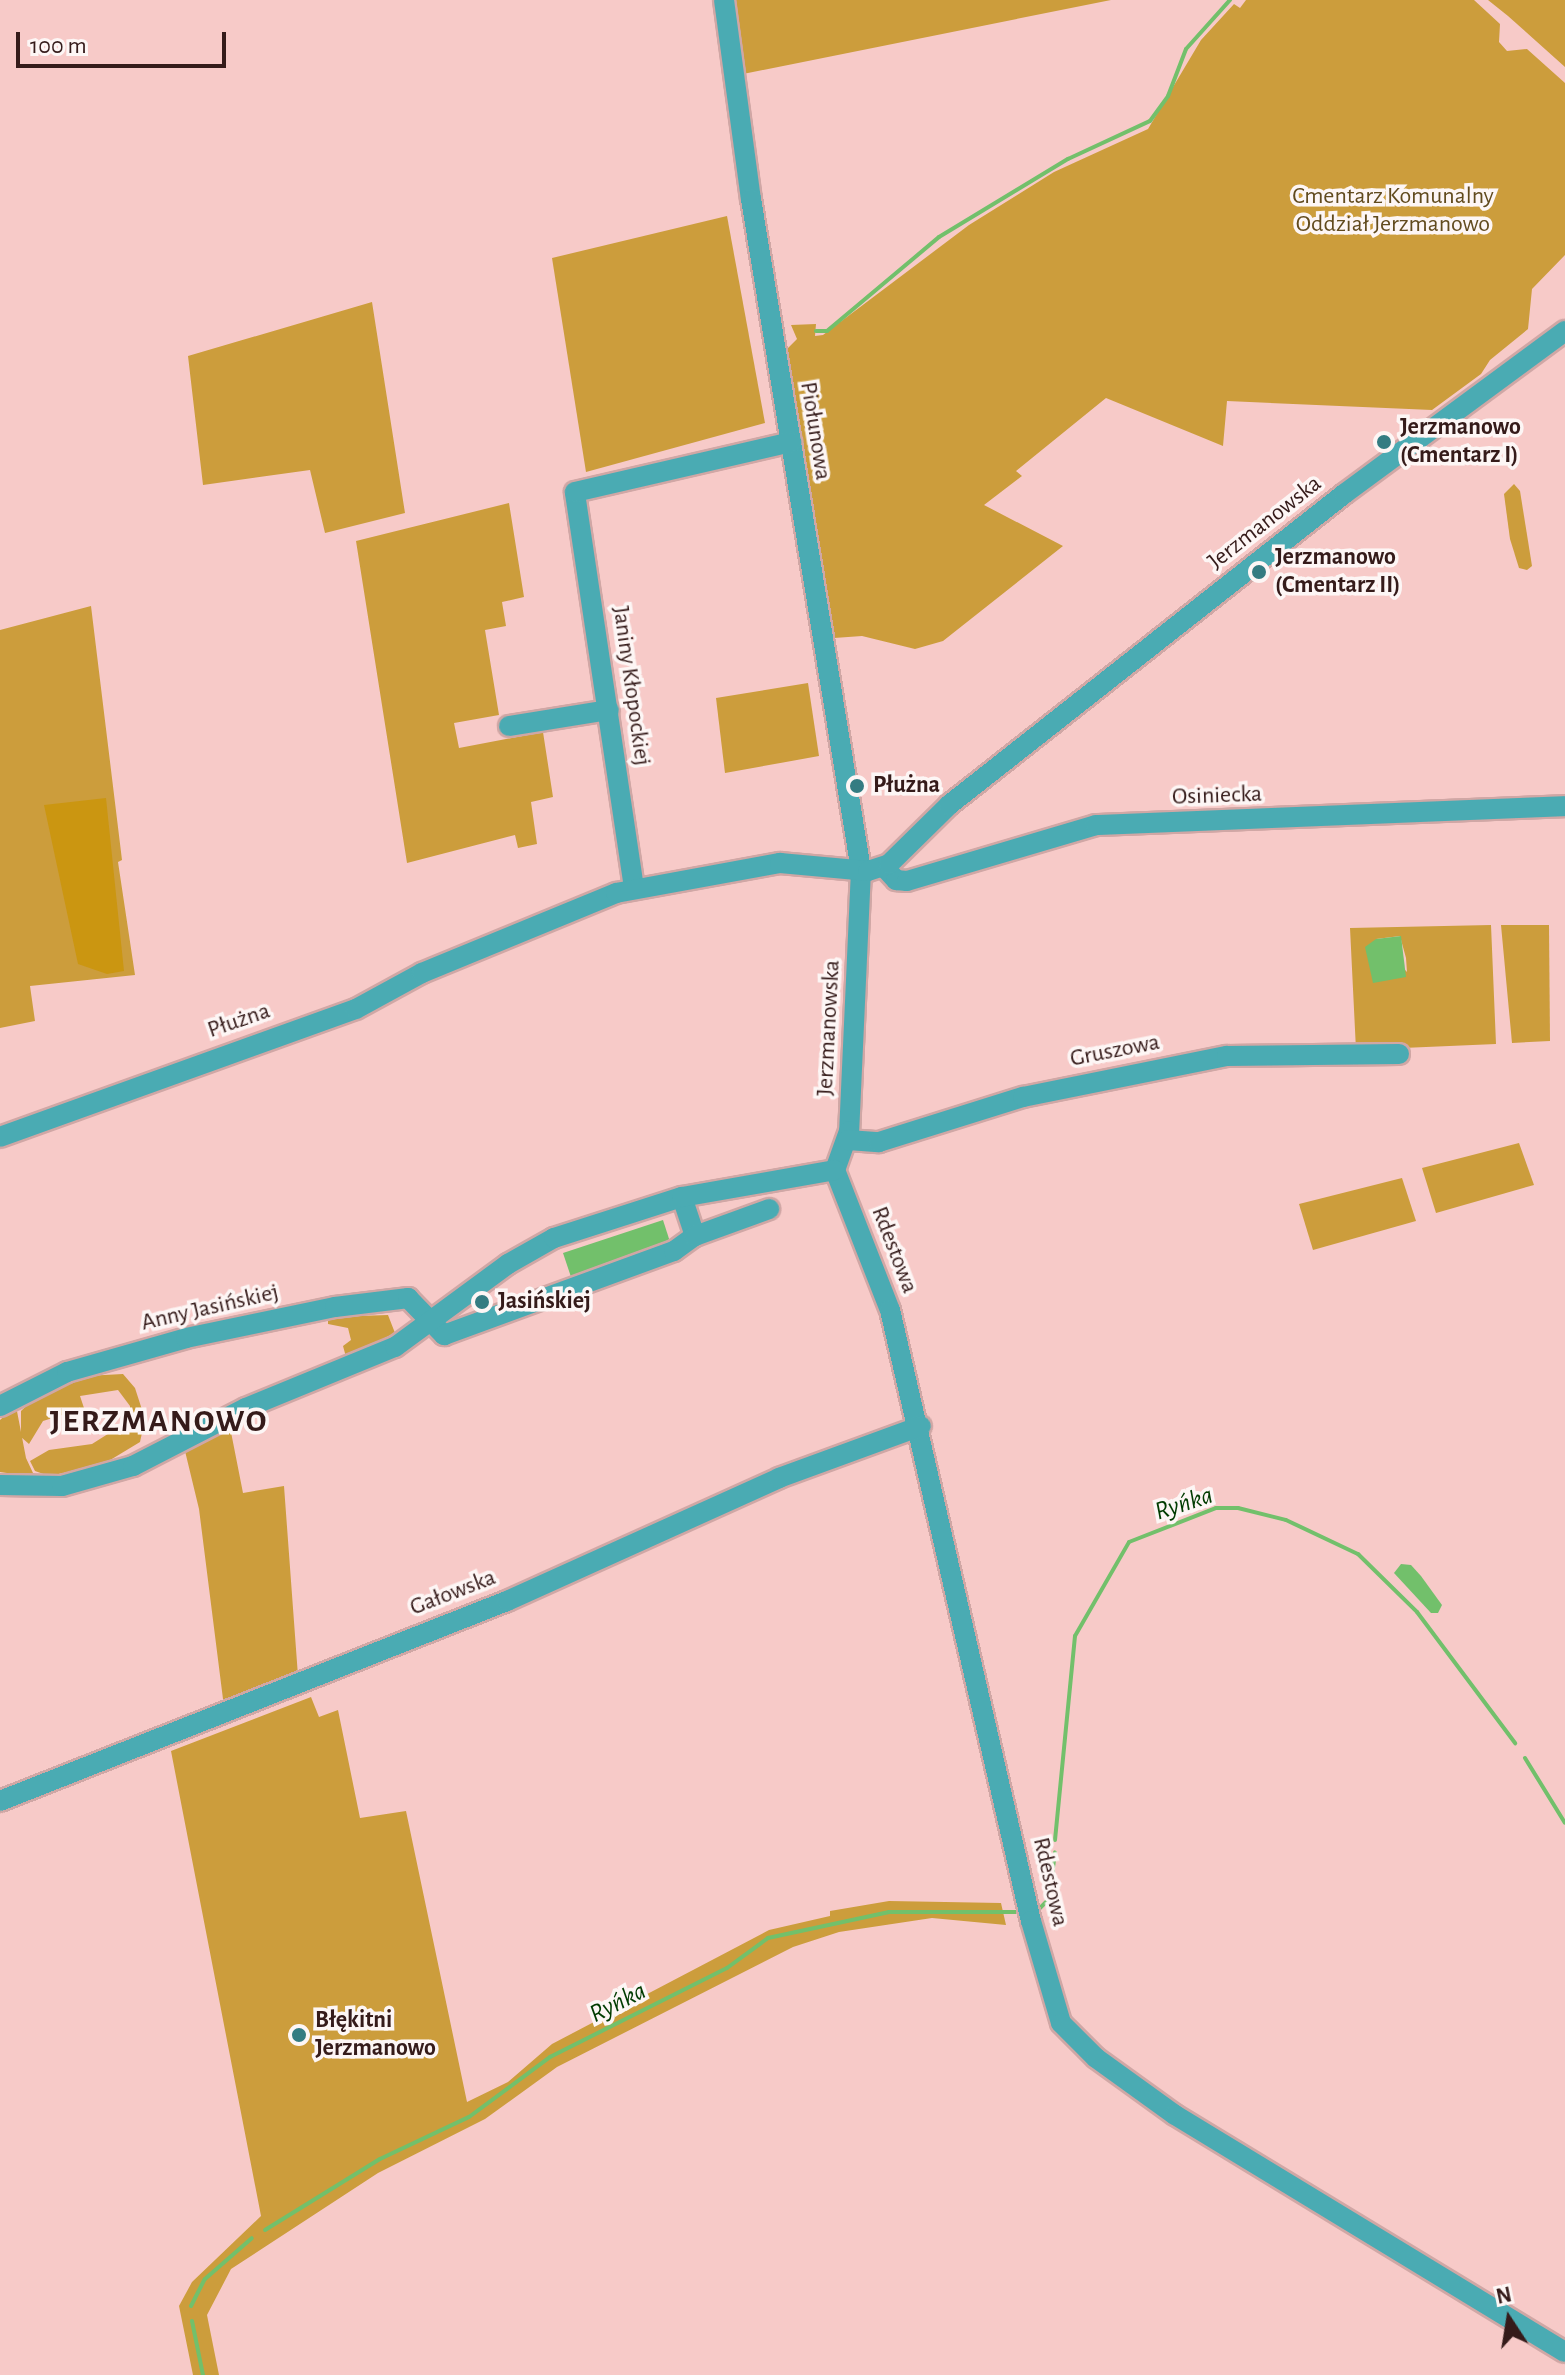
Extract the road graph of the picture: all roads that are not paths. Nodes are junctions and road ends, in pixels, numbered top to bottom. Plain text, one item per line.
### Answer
1 (724, 0) edge
2 (1565, 331) edge
3 (791, 442) junction
4 (609, 710) junction
5 (509, 726) dead end
6 (1565, 806) edge
7 (884, 867) junction
8 (861, 870) junction
9 (634, 888) junction
10 (1399, 1054) dead end
11 (0, 1137) edge
12 (848, 1140) junction
13 (835, 1170) junction
14 (682, 1197) junction
15 (769, 1209) dead end
16 (695, 1236) junction
17 (433, 1321) junction
18 (0, 1406) edge
19 (921, 1426) junction
20 (0, 1485) edge
21 (0, 1801) edge
22 (1565, 2352) edge

1 - 3 street, Piołunowa
2 - 7 street, Jerzmanowska
3 - 4 street, Janiny Kłopockiej
3 - 8 street, Piołunowa
4 - 5 street
4 - 9 street, Janiny Kłopockiej
6 - 7 street, Osiniecka
7 - 8 street
8 - 9 street, Płużna
8 - 12 street, Jerzmanowska
9 - 11 street, Płużna
10 - 12 street, Gruszowa
12 - 13 street, Jerzmanowska
13 - 14 street
13 - 19 street, Rdestowa
14 - 16 street
14 - 17 street
15 - 16 street
16 - 17 street
17 - 18 street, Anny Jasińskiej
17 - 20 street
19 - 21 street, Gałowska
19 - 22 street, Rdestowa

